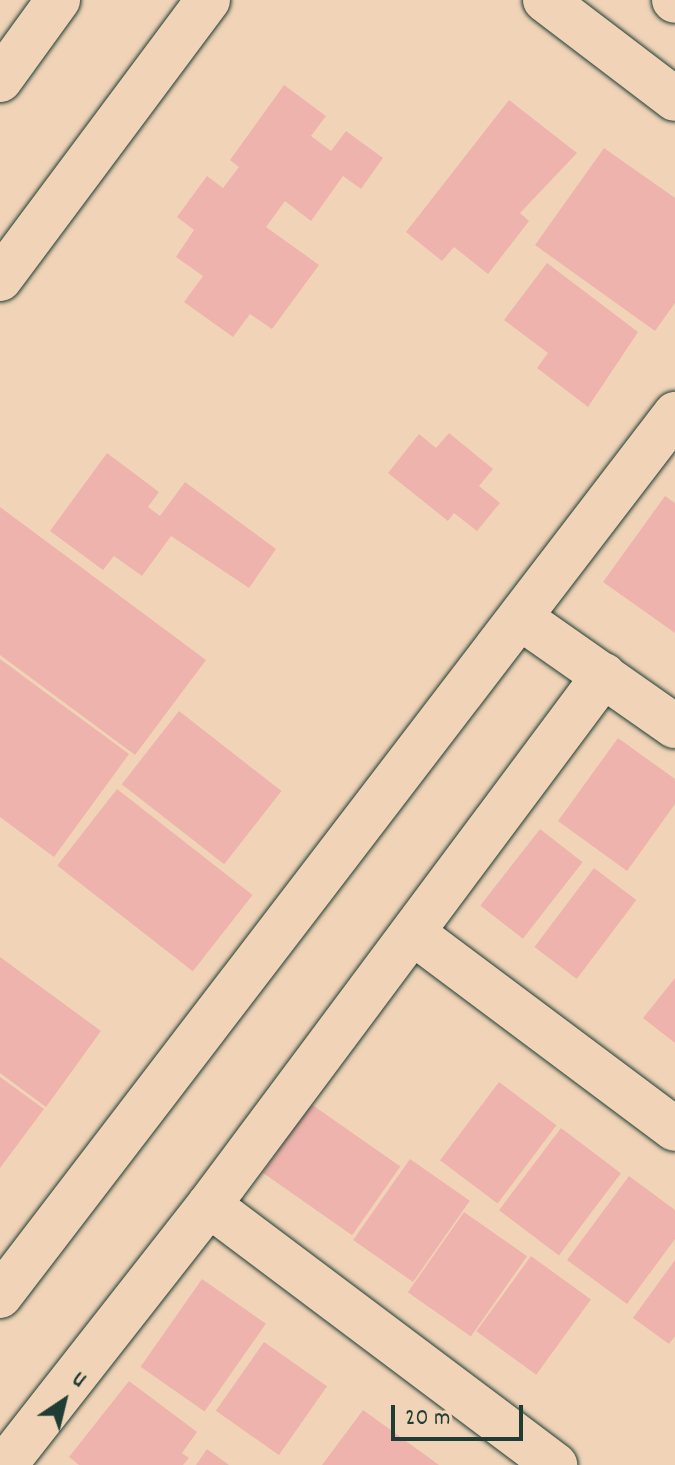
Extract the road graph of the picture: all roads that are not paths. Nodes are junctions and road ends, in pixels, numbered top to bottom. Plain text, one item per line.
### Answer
1 (58, 0) edge
2 (208, 0) edge
3 (545, 0) edge
4 (0, 80) edge
5 (675, 99) edge
6 (0, 279) edge
7 (675, 414) edge
8 (522, 619) junction
9 (604, 675) junction
10 (675, 726) edge
11 (413, 933) junction
12 (675, 1129) edge
13 (209, 1205) junction
14 (0, 1296) edge
15 (5, 1465) edge
16 (555, 1465) edge

1 - 4 street
2 - 6 street
3 - 5 street
7 - 8 street
8 - 9 street
8 - 14 street
9 - 10 street
9 - 11 street
11 - 12 street
11 - 13 street
13 - 15 street
13 - 16 street

